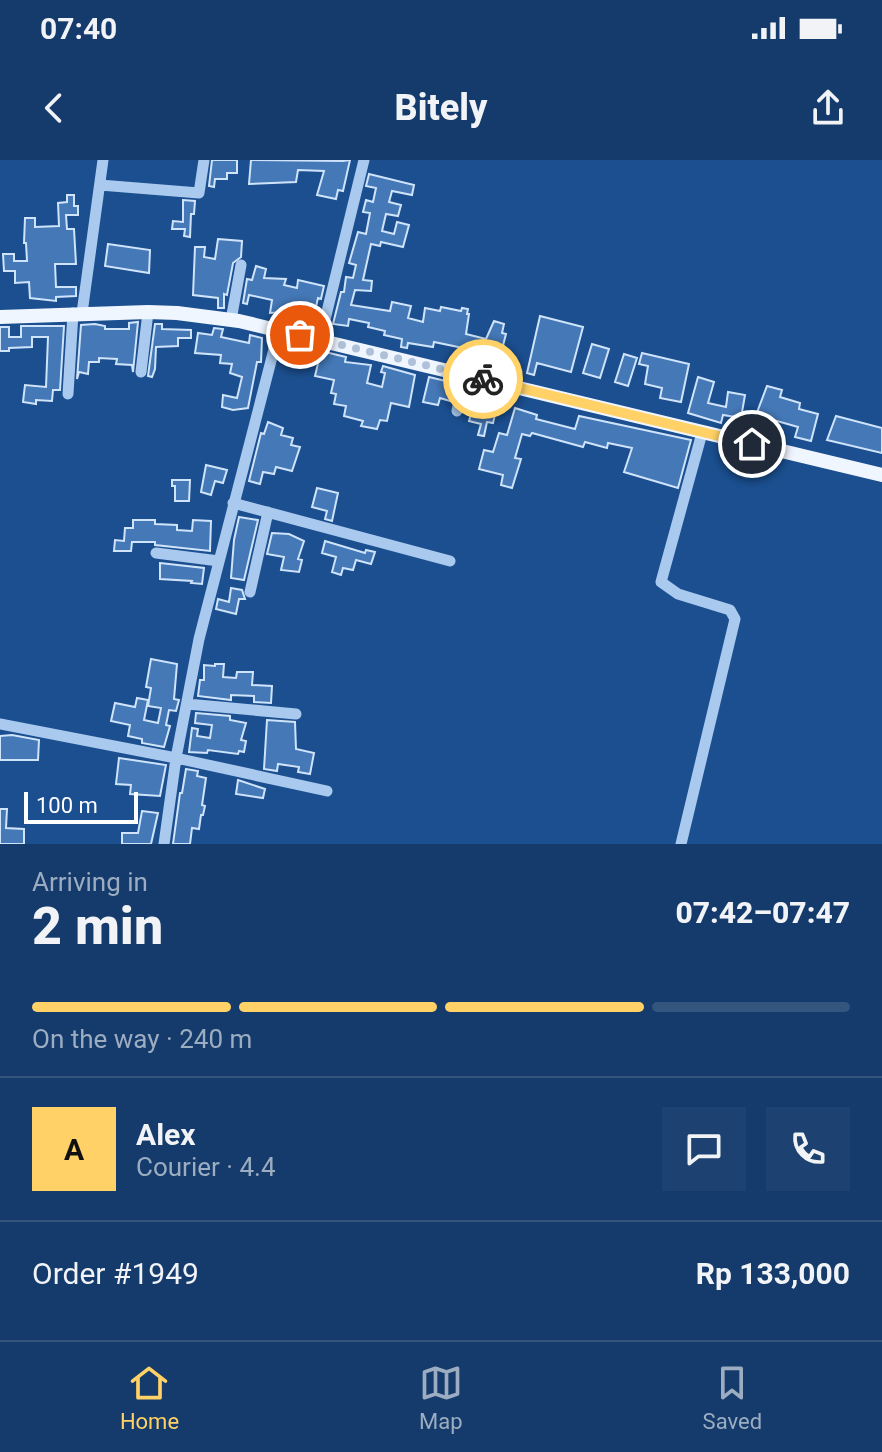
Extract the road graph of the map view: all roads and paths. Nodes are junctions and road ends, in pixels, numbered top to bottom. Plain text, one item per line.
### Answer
1 (103, 160) edge
2 (204, 160) edge
3 (364, 160) edge
4 (100, 185) junction
5 (241, 265) dead end
6 (148, 312) junction
7 (78, 313) junction
8 (0, 317) edge
9 (231, 320) junction
10 (279, 330) junction
11 (320, 340) junction
12 (141, 372) dead end
13 (464, 375) junction
14 (68, 394) dead end
15 (457, 411) dead end
16 (702, 433) junction
17 (882, 475) edge
18 (233, 503) junction
19 (268, 512) junction
20 (156, 553) dead end
21 (219, 561) junction
22 (450, 561) dead end
23 (250, 592) dead end
24 (187, 704) junction
25 (296, 714) dead end
26 (0, 724) edge
27 (176, 758) junction
28 (327, 791) dead end
29 (164, 844) edge
30 (681, 844) edge

1 - 4 street
2 - 4 street
3 - 11 street
4 - 7 street
5 - 9 street
6 - 7 main road
6 - 9 main road
6 - 12 street
7 - 8 main road
7 - 14 street
9 - 10 main road
10 - 11 main road
10 - 18 street
11 - 13 main road
13 - 15 street
13 - 16 main road
16 - 17 main road
16 - 30 street
18 - 19 street
18 - 21 street
19 - 22 street
19 - 23 street
20 - 21 street
21 - 24 street
24 - 25 street
24 - 27 street
26 - 27 street
27 - 28 street
27 - 29 street

